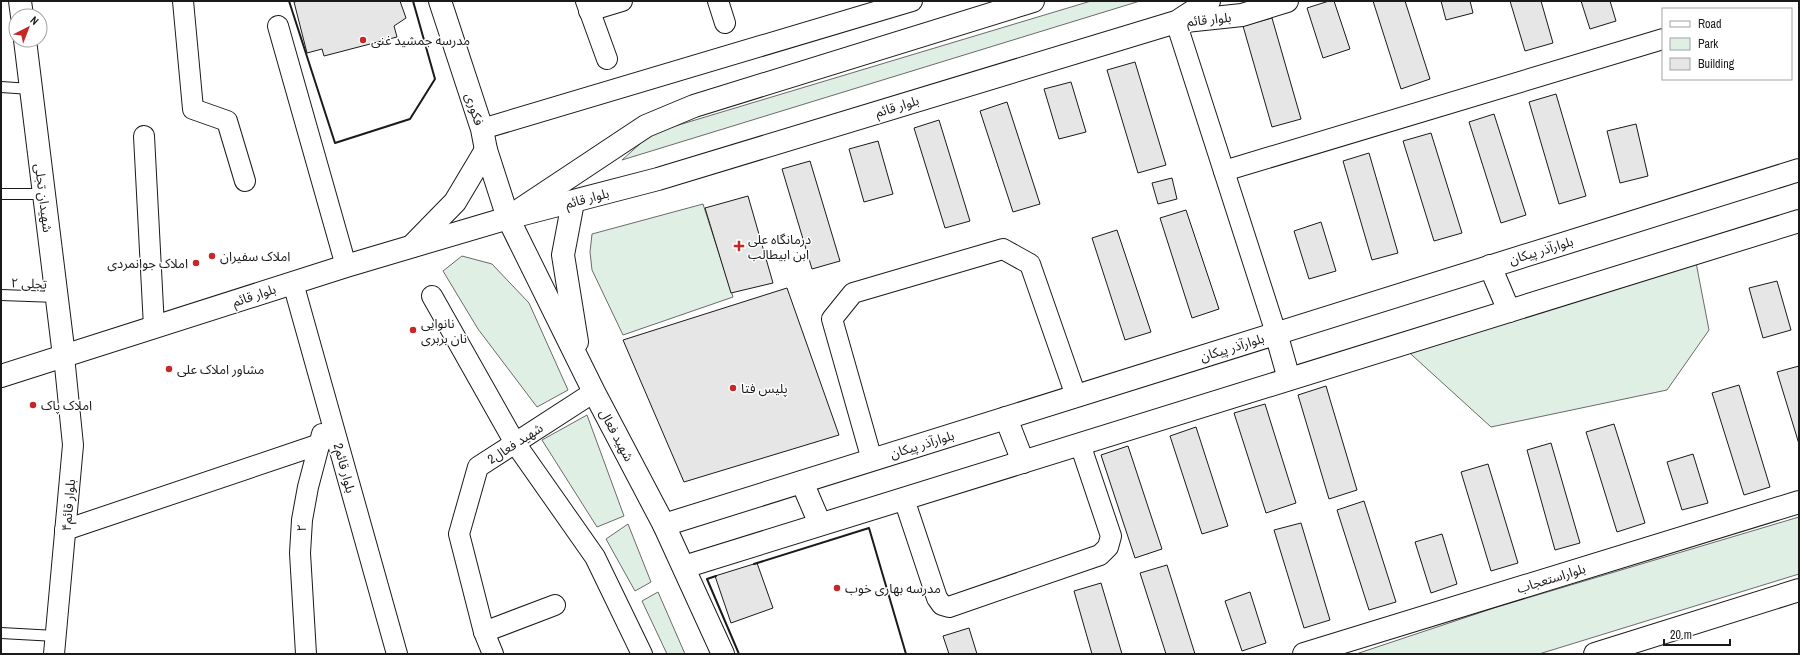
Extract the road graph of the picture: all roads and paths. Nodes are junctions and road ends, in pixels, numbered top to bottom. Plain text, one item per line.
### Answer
1 (183, 1) edge
2 (440, 1) edge
3 (622, 1) edge
4 (718, 1) edge
5 (912, 1) edge
6 (1034, 1) edge
7 (1210, 1) edge
8 (1287, 1) edge
9 (588, 6) edge
10 (1176, 22) junction
11 (725, 23) dead end
12 (278, 26) dead end
13 (1662, 39) edge
14 (26, 48) edge
15 (608, 59) dead end
16 (1, 88) edge
17 (31, 89) junction
18 (144, 136) dead end
19 (484, 140) junction
20 (1799, 170) edge
21 (1224, 171) junction
22 (245, 182) dead end
23 (1, 194) edge
24 (44, 194) junction
25 (573, 202) junction
26 (508, 218) junction
27 (1799, 222) edge
28 (411, 247) junction
29 (346, 266) junction
30 (1490, 266) junction
31 (293, 283) junction
32 (1, 295) edge
33 (432, 296) dead end
34 (57, 297) junction
35 (1509, 311) junction
36 (154, 327) junction
37 (1276, 333) junction
38 (64, 356) junction
39 (580, 363) junction
40 (1, 376) edge
41 (1289, 379) junction
42 (594, 392) junction
43 (1076, 396) junction
44 (328, 405) junction
45 (1006, 418) junction
46 (515, 443) junction
47 (320, 444) junction
48 (1080, 444) junction
49 (872, 460) junction
50 (1023, 462) junction
51 (802, 482) junction
52 (904, 499) junction
53 (1799, 502) edge
54 (820, 524) junction
55 (664, 525) junction
56 (65, 530) junction
57 (684, 567) junction
58 (1799, 590) edge
59 (555, 605) dead end
60 (484, 632) junction
61 (1, 633) edge
62 (55, 645) edge
63 (1633, 648) edge
64 (306, 654) edge
65 (397, 654) edge
66 (493, 654) edge
67 (642, 654) edge
68 (723, 654) edge
69 (1304, 654) edge
70 (1595, 654) edge

1 - 22 street
2 - 19 street, فکوری
3 - 9 street
4 - 11 street
5 - 19 street
6 - 26 street, بلوار قائم
7 - 10 street
8 - 10 street, بلوار قائم
9 - 15 street
10 - 21 street
10 - 25 street, بلوار قائم
12 - 29 street
13 - 21 street
14 - 17 street, شهیدان تجلی
16 - 17 lane
17 - 24 street, شهیدان تجلی
18 - 36 street
19 - 26 street, فکوری
19 - 28 street
20 - 30 street, بلوارآذر پیکان
21 - 37 street
23 - 24 lane
24 - 34 street, شهیدان تجلی
25 - 26 street, بلوار قائم
25 - 39 street
26 - 28 street, بلوار قائم
26 - 39 street, شهید فعال
27 - 35 street
28 - 29 street, بلوار قائم
29 - 31 street, بلوار قائم
30 - 35 street
30 - 37 street, بلوارآذر پیکان
31 - 36 street, بلوار قائم
31 - 44 street, 2بلوار قائم
32 - 34 lane, ۲ تجلی
33 - 46 street
34 - 38 street, شهیدان تجلی
35 - 41 street
36 - 38 street, بلوار قائم
37 - 41 street
37 - 43 street, بلوارآذر پیکان
38 - 40 street, بلوار قائم
38 - 56 street, بلوار قائم۴
39 - 42 street, شهید فعال
41 - 48 street
42 - 46 street, شهید فعال2
42 - 55 street, شهید فعال
43 - 45 street, بلوارآذر پیکان
43 - 49 street
44 - 47 street, ۲
44 - 65 street, 2بلوار قائم
45 - 49 street, بلوارآذر پیکان
45 - 50 street
46 - 60 street, شهید فعال2
46 - 67 street
47 - 56 street
47 - 64 street, ۲
48 - 50 street
48 - 52 street
49 - 51 street, بلوارآذر پیکان
50 - 52 street
51 - 54 street
51 - 55 street, بلوارآذر پیکان
52 - 54 street
53 - 69 street, بلواراستعجاب
54 - 57 street
55 - 57 street, شهید فعال
56 - 62 street, بلوار قائم۴
57 - 68 street, شهید فعال
58 - 63 street
59 - 60 street
60 - 66 street, شهید فعال2
61 - 62 lane
63 - 70 street

